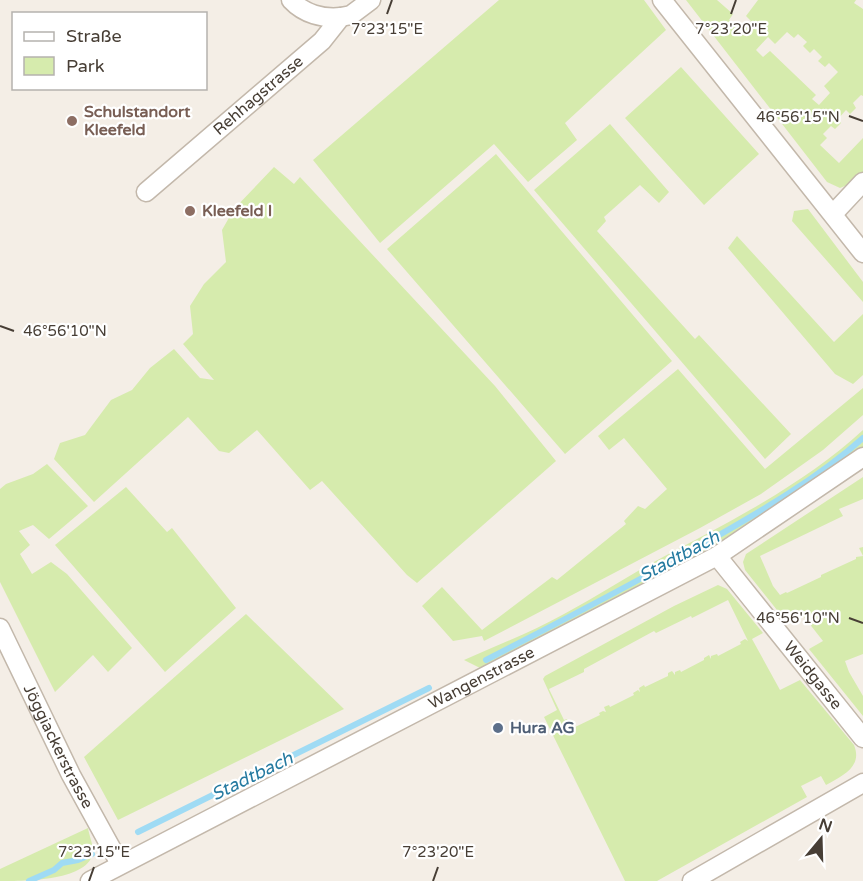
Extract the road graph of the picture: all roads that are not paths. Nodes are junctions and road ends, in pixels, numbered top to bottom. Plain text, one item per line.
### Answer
1 (291, 0) edge
2 (371, 0) edge
3 (662, 0) edge
4 (341, 17) junction
5 (863, 182) edge
6 (146, 192) dead end
7 (833, 214) junction
8 (863, 253) edge
9 (863, 457) edge
10 (717, 556) junction
11 (0, 628) edge
12 (863, 738) edge
13 (863, 783) edge
14 (120, 864) junction
15 (90, 881) edge
16 (692, 881) edge

1 - 4 street
2 - 4 street, Rehhagstrasse
3 - 7 street
4 - 6 street, Rehhagstrasse
5 - 7 street
7 - 8 street
9 - 10 street, Wangenstrasse
10 - 12 street, Weidgasse
10 - 14 street, Wangenstrasse
11 - 14 street, Jöggiackerstrasse
13 - 16 street
14 - 15 street, Wangenstrasse

